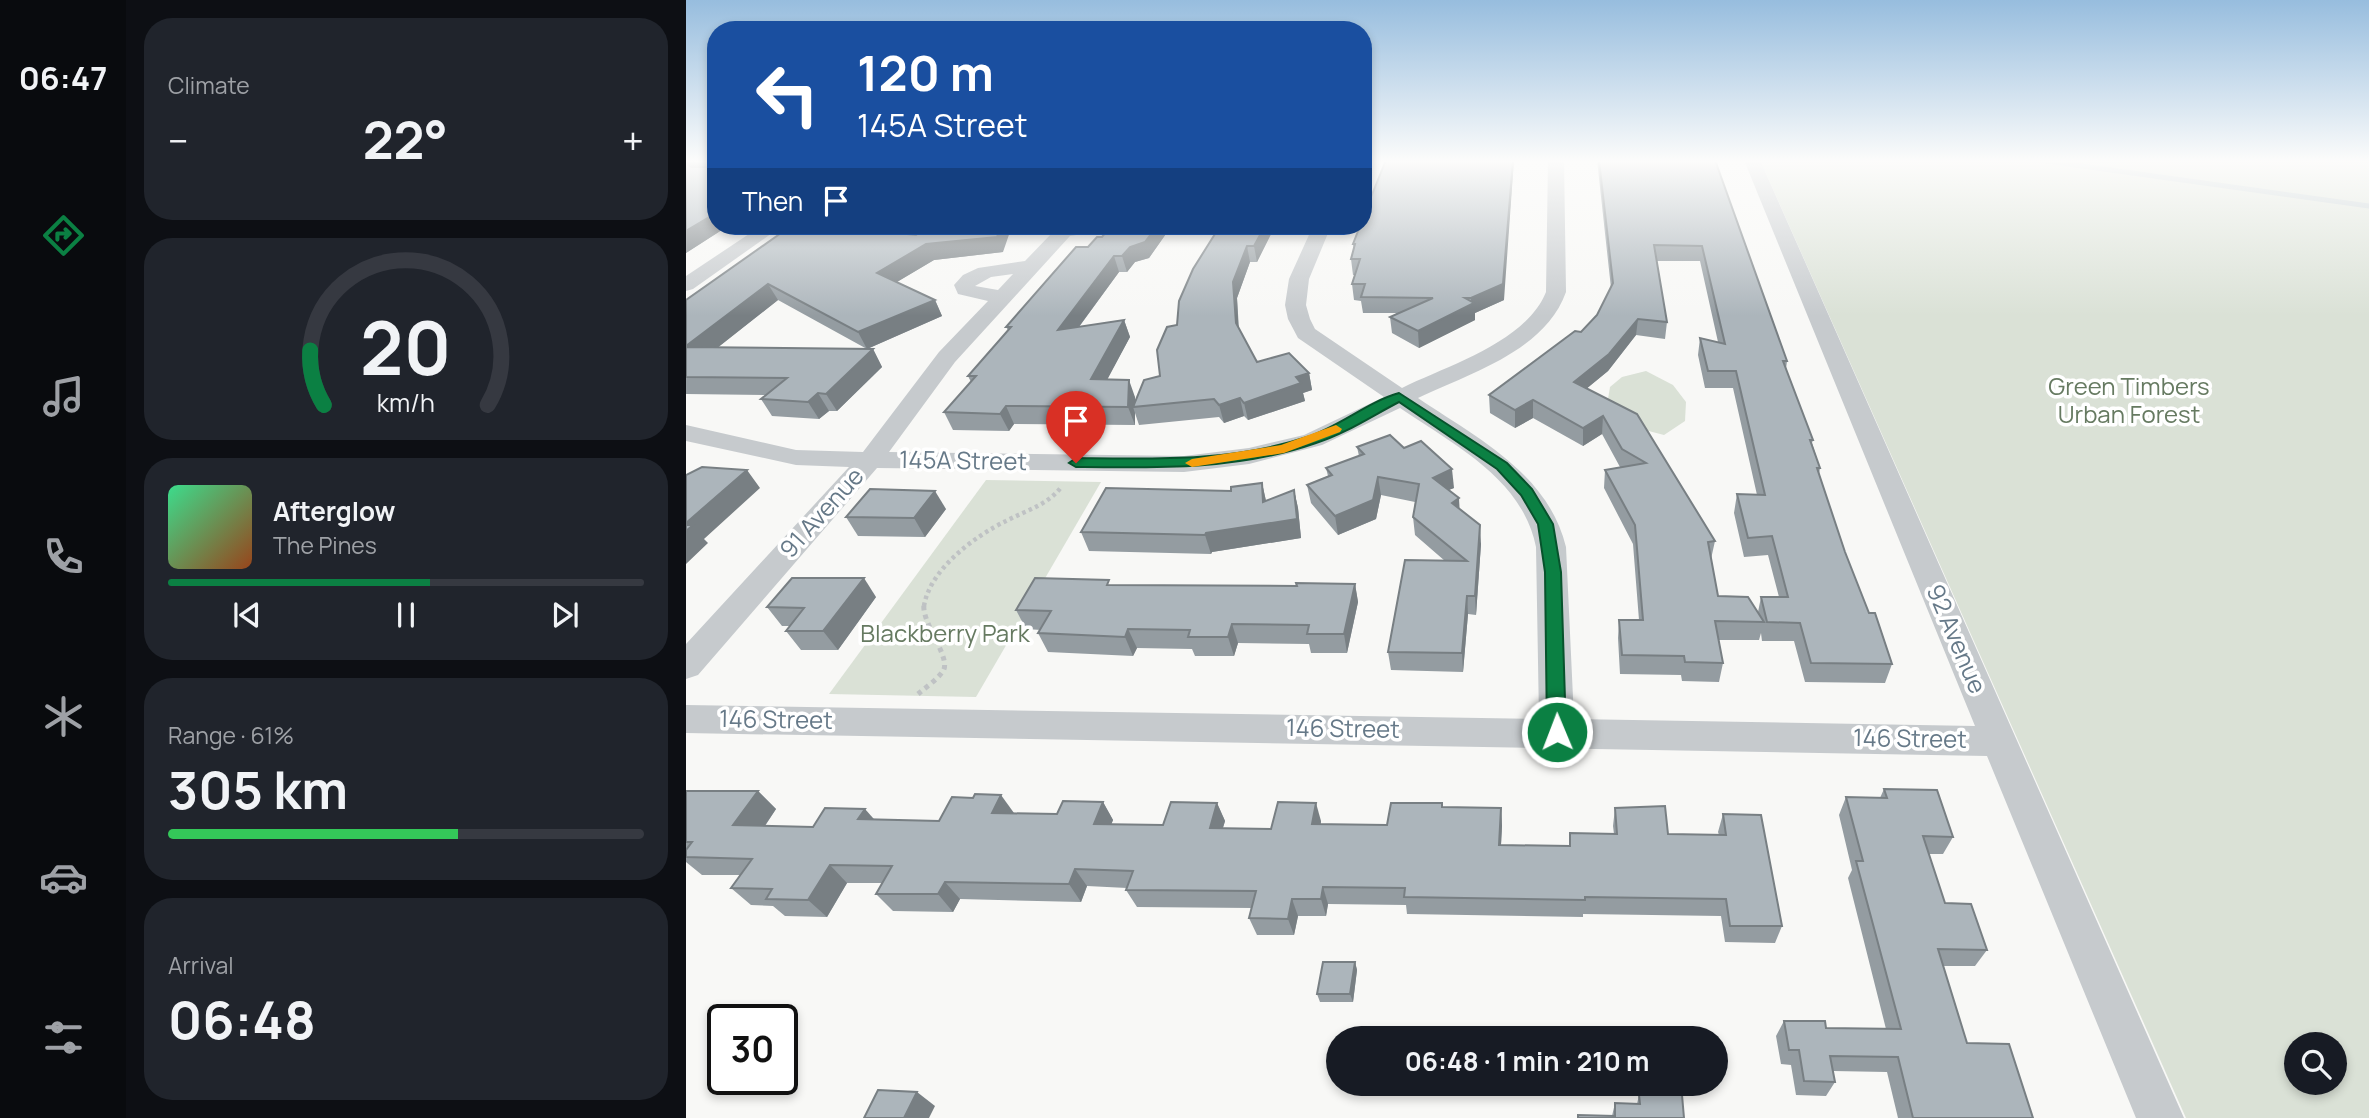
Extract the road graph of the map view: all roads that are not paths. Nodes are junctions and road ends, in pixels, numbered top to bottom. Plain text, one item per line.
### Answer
1 (1556, 212) edge
2 (1774, 212) edge
3 (759, 235) edge
4 (1053, 235) edge
5 (1318, 235) edge
6 (1029, 267) junction
7 (690, 279) edge
8 (1002, 297) junction
9 (1399, 397) junction
10 (686, 433) edge
11 (870, 460) junction
12 (686, 666) edge
13 (686, 719) edge
14 (1557, 732) junction
15 (2000, 741) junction
16 (2160, 1118) edge

1 - 9 street, 145A Street
2 - 15 street, 92 Avenue
3 - 7 street
4 - 6 street, 91 Avenue
5 - 9 street
6 - 8 street, 91 Avenue
6 - 8 street
8 - 11 street, 91 Avenue
9 - 11 street, 145A Street
9 - 14 street
10 - 11 street, 145A Street
11 - 12 street, 91 Avenue
13 - 14 street, 146 Street
14 - 15 street, 146 Street
15 - 16 street, 92 Avenue

